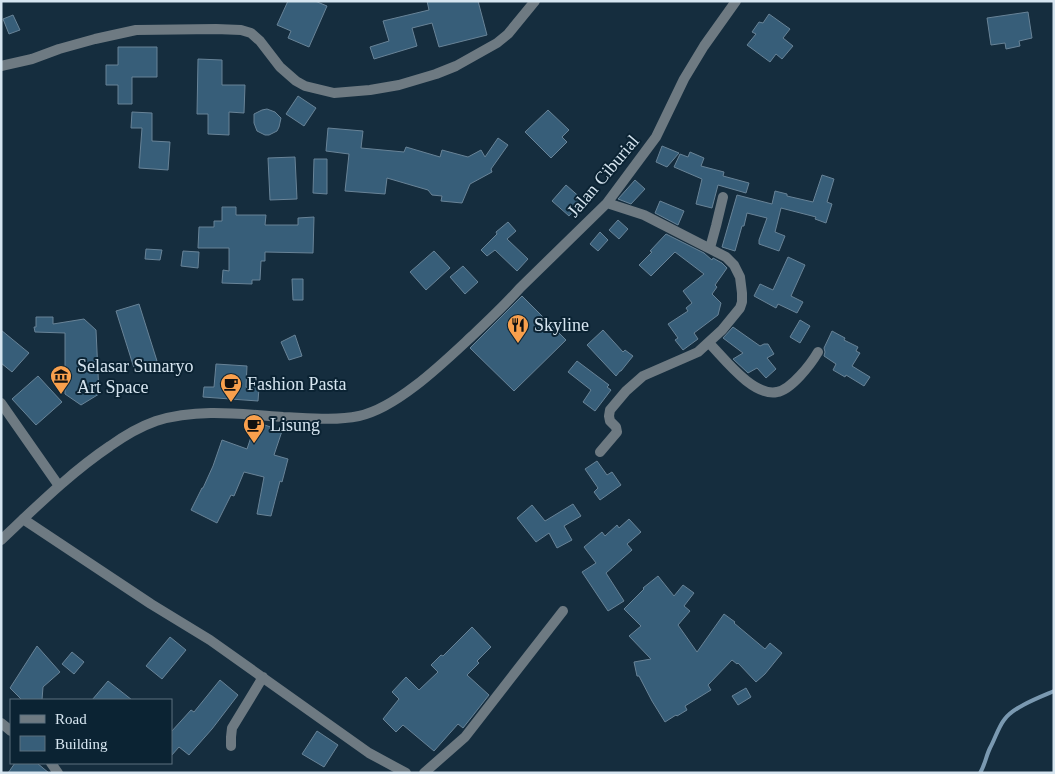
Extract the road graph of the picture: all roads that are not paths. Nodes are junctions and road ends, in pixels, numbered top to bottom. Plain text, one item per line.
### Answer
1 (534, 1) edge
2 (736, 1) edge
3 (1, 66) edge
4 (723, 197) dead end
5 (606, 203) junction
6 (710, 248) junction
7 (709, 343) junction
8 (818, 352) dead end
9 (1, 403) edge
10 (600, 452) dead end
11 (59, 486) junction
12 (23, 519) junction
13 (1, 540) edge
14 (563, 611) dead end
15 (263, 677) junction
16 (232, 746) dead end
17 (406, 773) edge
18 (424, 773) edge

1 - 3 street
2 - 5 street, Jalan Ciburial
4 - 6 street
5 - 6 street
5 - 11 street, Jalan Ciburial
6 - 7 street
7 - 8 street
7 - 10 street
9 - 11 street
11 - 12 street, Jalan Ciburial
12 - 13 street, Jalan Ciburial
12 - 15 street
14 - 18 street
15 - 16 street
15 - 17 street

